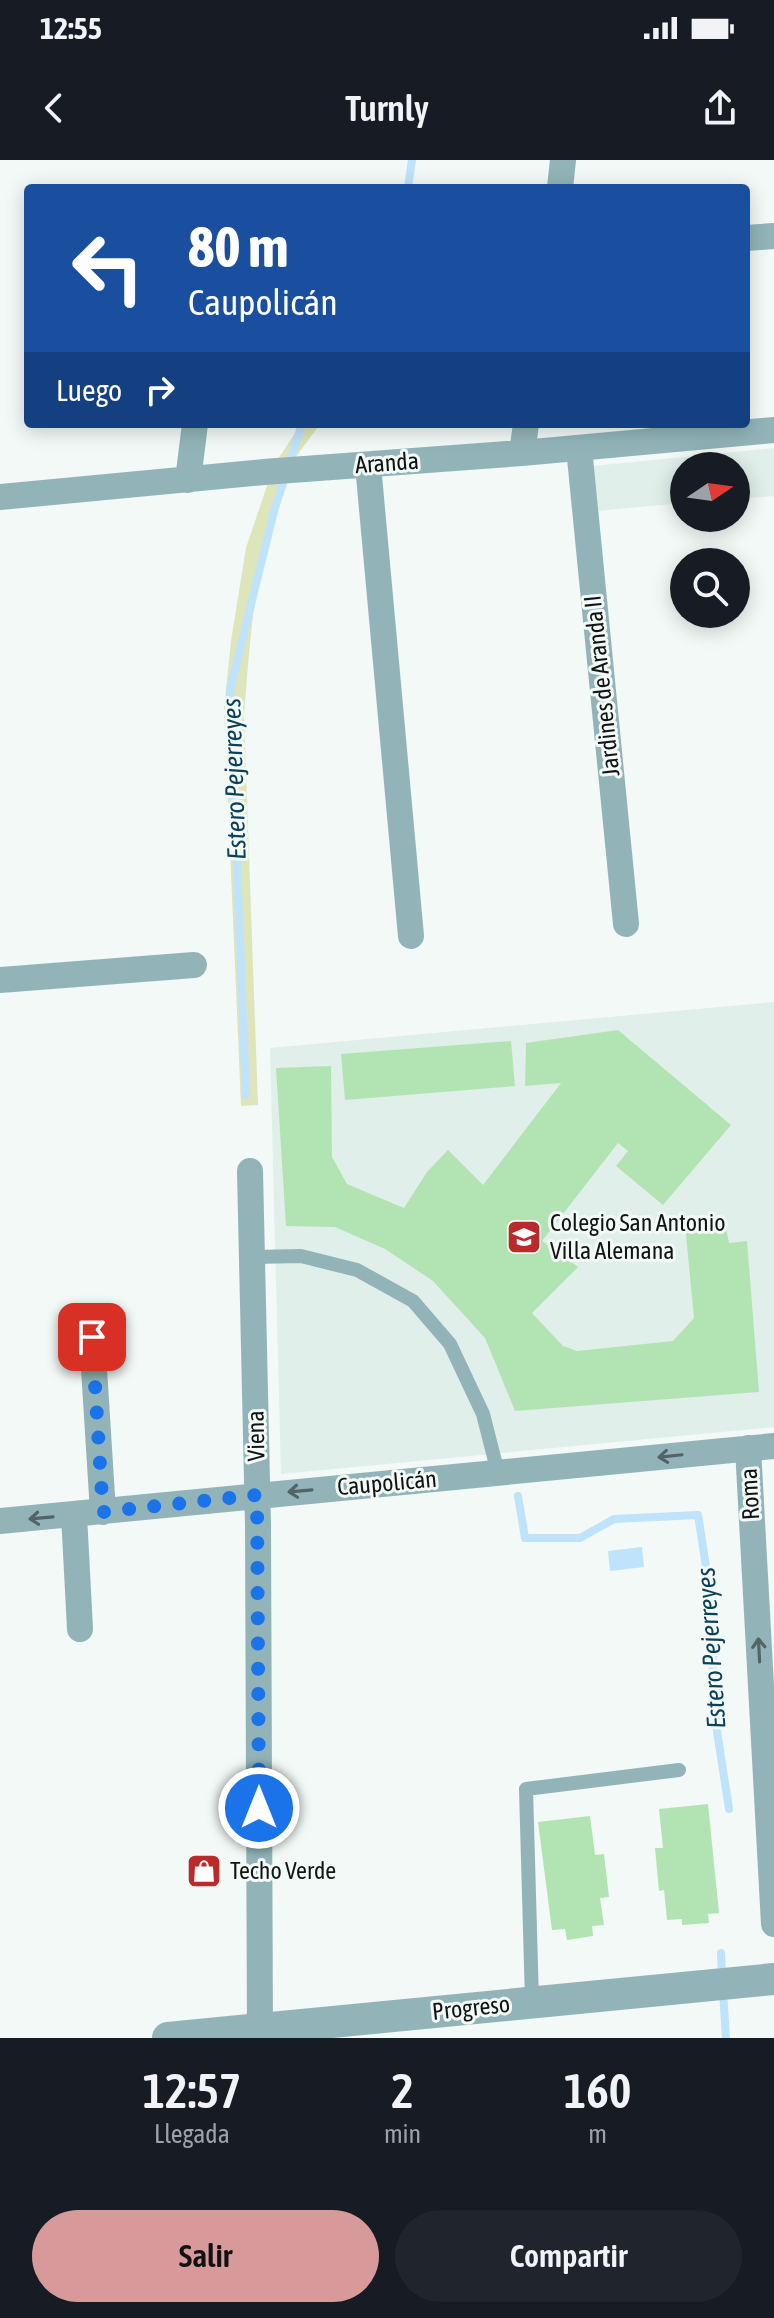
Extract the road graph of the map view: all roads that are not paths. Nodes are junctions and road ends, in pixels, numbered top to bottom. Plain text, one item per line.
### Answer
1 (563, 160) edge
2 (560, 184) edge
3 (774, 236) edge
4 (750, 238) edge
5 (194, 428) edge
6 (525, 428) edge
7 (774, 430) edge
8 (579, 448) junction
9 (522, 453) junction
10 (368, 465) junction
11 (188, 480) junction
12 (0, 497) edge
13 (626, 924) dead end
14 (411, 936) dead end
15 (194, 965) dead end
16 (0, 980) edge
17 (250, 1171) dead end
18 (252, 1257) junction
19 (92, 1337) dead end
20 (774, 1446) edge
21 (748, 1448) junction
22 (498, 1473) junction
23 (257, 1495) junction
24 (103, 1512) junction
25 (74, 1515) junction
26 (0, 1521) edge
27 (80, 1629) dead end
28 (679, 1770) dead end
29 (774, 1924) edge
30 (760, 1980) edge
31 (532, 2001) junction
32 (260, 2034) edge
33 (168, 2038) edge

1 - 2 street
3 - 4 street
5 - 11 street
6 - 9 street
7 - 8 street, Aranda
8 - 9 street, Aranda
8 - 13 street, Jardines de Aranda II
9 - 10 street, Aranda
10 - 11 street, Aranda
10 - 14 street
11 - 12 street, Aranda
15 - 16 street
17 - 18 street, Viena
18 - 22 lane
18 - 23 street, Viena
19 - 24 street
20 - 21 street, Caupolicán
21 -> 22 street, Caupolicán
29 -> 21 street, Roma
22 -> 23 street, Caupolicán
23 - 24 street, Caupolicán
23 - 32 street, Viena
24 - 25 street, Caupolicán
25 -> 26 street, Caupolicán
25 - 27 street
28 - 31 lane
30 - 31 street, Progreso
31 - 32 street, Progreso
32 - 33 street, Progreso

